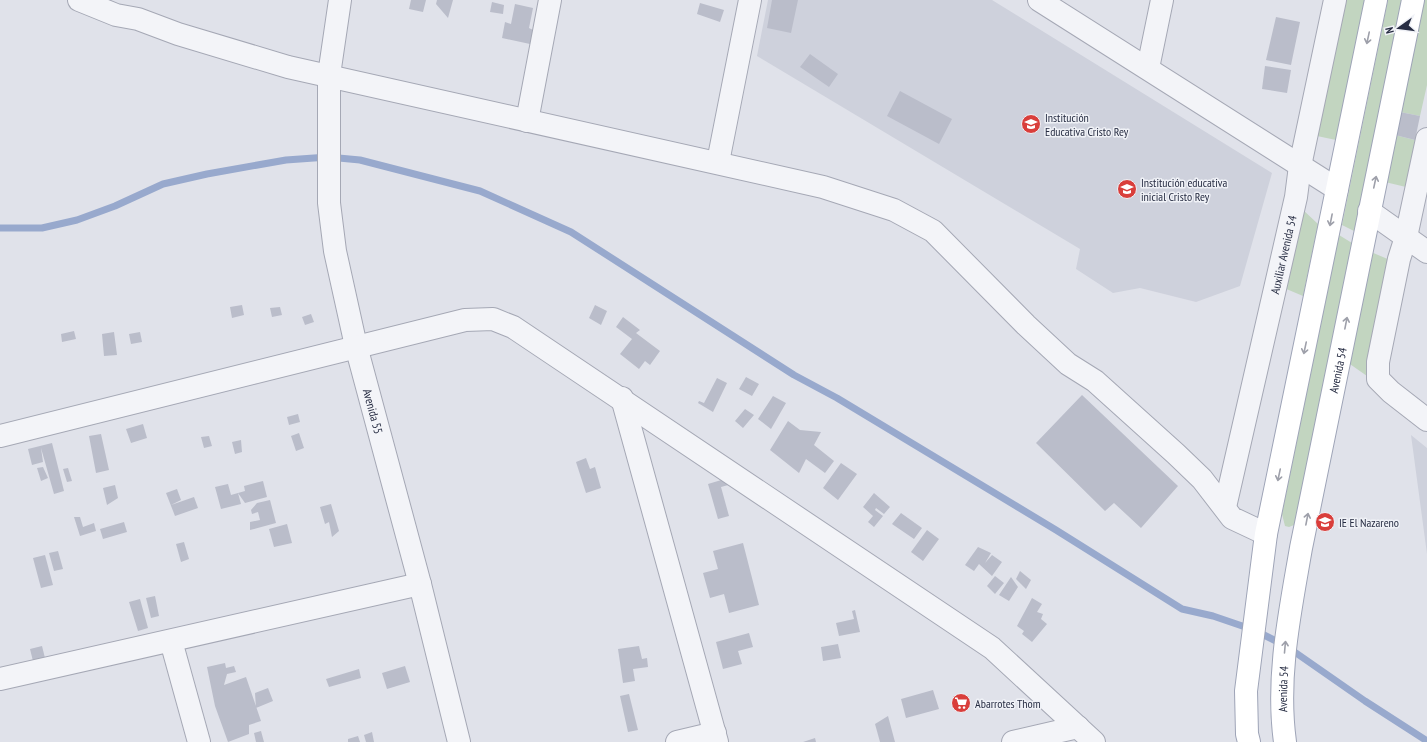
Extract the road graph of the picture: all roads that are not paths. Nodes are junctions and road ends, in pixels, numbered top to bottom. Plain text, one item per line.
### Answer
1 (79, 0) edge
2 (340, 0) edge
3 (550, 0) edge
4 (750, 0) edge
5 (1039, 0) edge
6 (1162, 0) edge
7 (1335, 0) edge
8 (1376, 0) edge
9 (1413, 0) edge
10 (1148, 68) junction
11 (329, 75) junction
12 (527, 121) junction
13 (1427, 139) edge
14 (718, 162) junction
15 (1300, 166) junction
16 (1337, 190) junction
17 (1369, 211) junction
18 (1406, 237) junction
19 (1427, 252) edge
20 (356, 346) junction
21 (622, 398) junction
22 (1427, 420) edge
23 (0, 436) edge
24 (1225, 507) junction
25 (1266, 534) junction
26 (420, 584) junction
27 (172, 641) junction
28 (0, 679) edge
29 (1078, 727) junction
30 (716, 737) edge
31 (199, 742) edge
32 (459, 742) edge
33 (677, 742) edge
34 (1013, 742) edge
35 (1094, 742) edge
36 (1249, 742) edge
37 (1286, 742) edge

1 - 11 street
2 - 11 street, Avenida 55
3 - 12 street
4 - 14 street
5 - 10 street
6 - 10 street
7 - 15 street, Auxiliar Avenida 54
8 -> 16 main road
17 -> 9 main road, Avenida 54
10 - 15 street
11 - 12 street
11 - 20 street, Avenida 55
12 - 14 street
13 - 18 street
14 - 24 street
15 - 16 street
15 - 24 street, Auxiliar Avenida 54
16 -> 25 main road
17 - 18 street
37 -> 17 main road, Avenida 54
18 - 19 street
18 - 22 street
20 - 21 street
20 - 23 street
20 - 26 street, Avenida 55
21 - 29 street
21 - 30 street
24 - 25 street
25 - 36 main road
26 - 27 street
26 - 32 street, Avenida 55
27 - 28 street
27 - 31 street
29 - 34 street
29 - 35 street
30 - 33 street

